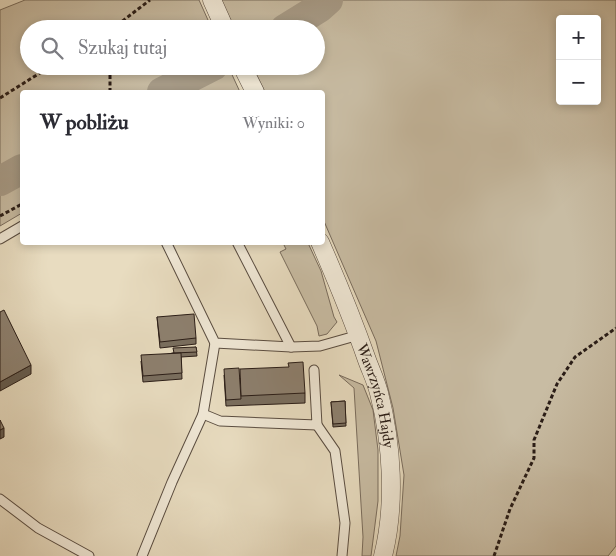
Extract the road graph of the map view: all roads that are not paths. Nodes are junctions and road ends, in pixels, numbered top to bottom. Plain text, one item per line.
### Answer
1 (212, 0) edge
2 (221, 20) edge
3 (246, 75) edge
4 (254, 90) edge
5 (20, 227) edge
6 (0, 238) edge
7 (167, 245) edge
8 (239, 245) edge
9 (321, 245) edge
10 (359, 335) junction
11 (215, 343) junction
12 (291, 347) junction
13 (314, 370) dead end
14 (203, 414) junction
15 (317, 425) junction
16 (0, 499) edge
17 (89, 556) edge
18 (142, 556) edge
19 (342, 556) edge
20 (383, 556) edge

1 - 2 street
3 - 4 street
5 - 6 lane
7 - 11 lane
8 - 12 lane
9 - 10 street, Wawrzyńca Hajdy
10 - 12 lane
10 - 20 street, Wawrzyńca Hajdy
11 - 12 lane
11 - 14 lane
13 - 15 lane
14 - 15 lane
14 - 18 lane
15 - 19 lane
16 - 17 lane

